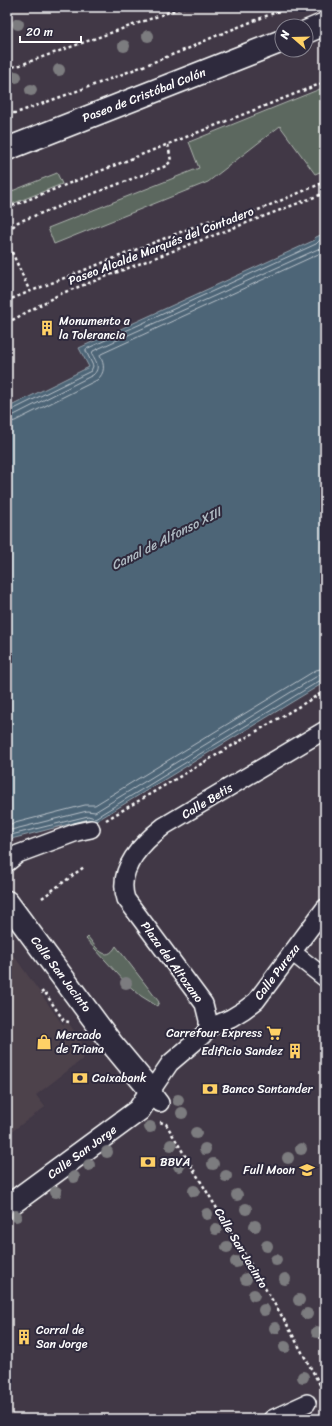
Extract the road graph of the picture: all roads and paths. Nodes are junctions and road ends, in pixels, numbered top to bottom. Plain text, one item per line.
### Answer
1 (184, 7) edge
2 (289, 7) edge
3 (325, 24) edge
4 (314, 29) edge
5 (274, 44) edge
6 (7, 68) edge
7 (325, 82) edge
8 (7, 113) edge
9 (168, 144) junction
10 (7, 149) edge
11 (325, 182) edge
12 (325, 193) edge
13 (7, 208) edge
14 (7, 237) edge
15 (7, 241) edge
16 (30, 292) junction
17 (7, 302) edge
18 (7, 323) edge
19 (325, 691) edge
20 (325, 730) edge
21 (91, 829) joint
22 (7, 863) edge
23 (84, 867) dead end
24 (42, 898) dead end
25 (126, 899) joint
26 (7, 902) edge
27 (325, 908) edge
28 (292, 952) junction
29 (325, 978) edge
30 (41, 994) dead end
31 (75, 1022) dead end
32 (208, 1028) junction
33 (155, 1097) junction
34 (155, 1120) dead end
35 (7, 1207) edge
36 (325, 1395) edge
37 (307, 1403) dead end
38 (272, 1419) edge

1 - 6 path
2 - 8 path
3 - 4 street
5 - 10 street, Paseo de Cristóbal Colón
7 - 9 path
9 - 13 path
9 - 14 path
11 - 16 path
12 - 18 path, Paseo Alcalde Marqués del Contadero
15 - 16 path
16 - 17 path
19 - 21 path
20 - 25 street, Calle Betis
21 - 22 street
23 - 24 path
25 - 32 street, Plaza del Altozano
26 - 33 street, Calle San Jacinto
27 - 28 street, Calle Pureza
28 - 29 street
28 - 32 street, Calle Pureza
30 - 31 path, Calle San Jacinto
32 - 33 street, Calle Pureza
33 - 35 street, Calle San Jorge
34 - 36 path, Calle San Jacinto
37 - 38 street

